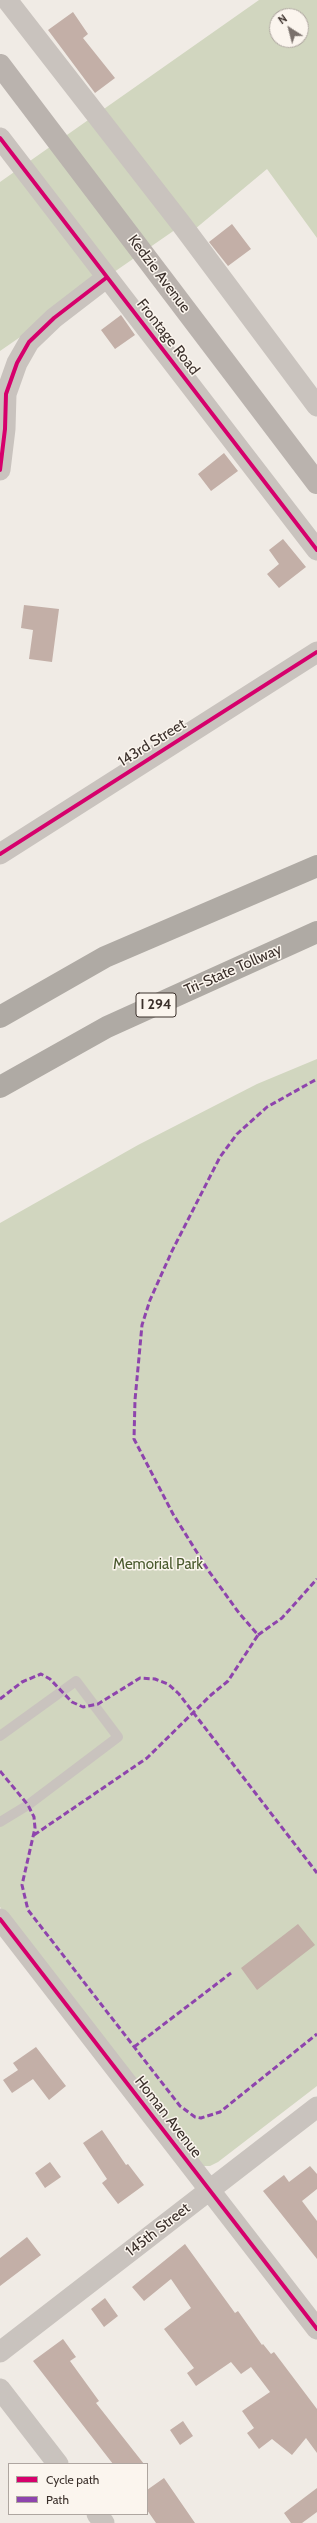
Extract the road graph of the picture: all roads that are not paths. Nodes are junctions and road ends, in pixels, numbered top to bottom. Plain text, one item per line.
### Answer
1 (8, 0) edge
2 (0, 65) edge
3 (0, 138) edge
4 (106, 278) junction
5 (317, 406) edge
6 (0, 470) edge
7 (317, 483) edge
8 (317, 550) edge
9 (317, 652) edge
10 (0, 854) edge
11 (317, 866) edge
12 (317, 932) edge
13 (0, 1017) edge
14 (0, 1087) edge
15 (0, 1736) edge
16 (0, 1822) edge
17 (0, 1919) edge
18 (317, 2107) edge
19 (210, 2190) junction
20 (317, 2329) edge
21 (0, 2352) edge
22 (0, 2389) edge
23 (57, 2463) edge
24 (98, 2515) edge
25 (104, 2523) edge

1 - 5 street
2 - 7 main road, Kedzie Avenue
3 - 4 street, Frontage Road
4 - 6 street
4 - 8 street, Frontage Road
9 - 10 street, 143rd Street
11 - 13 highway
12 - 14 highway, Tri-State Tollway / I 294
15 - 16 lane
17 - 19 street, Homan Avenue
18 - 19 street, 145th Street
19 - 20 street, Homan Avenue
19 - 21 street, 145th Street
22 - 23 street
24 - 25 street

